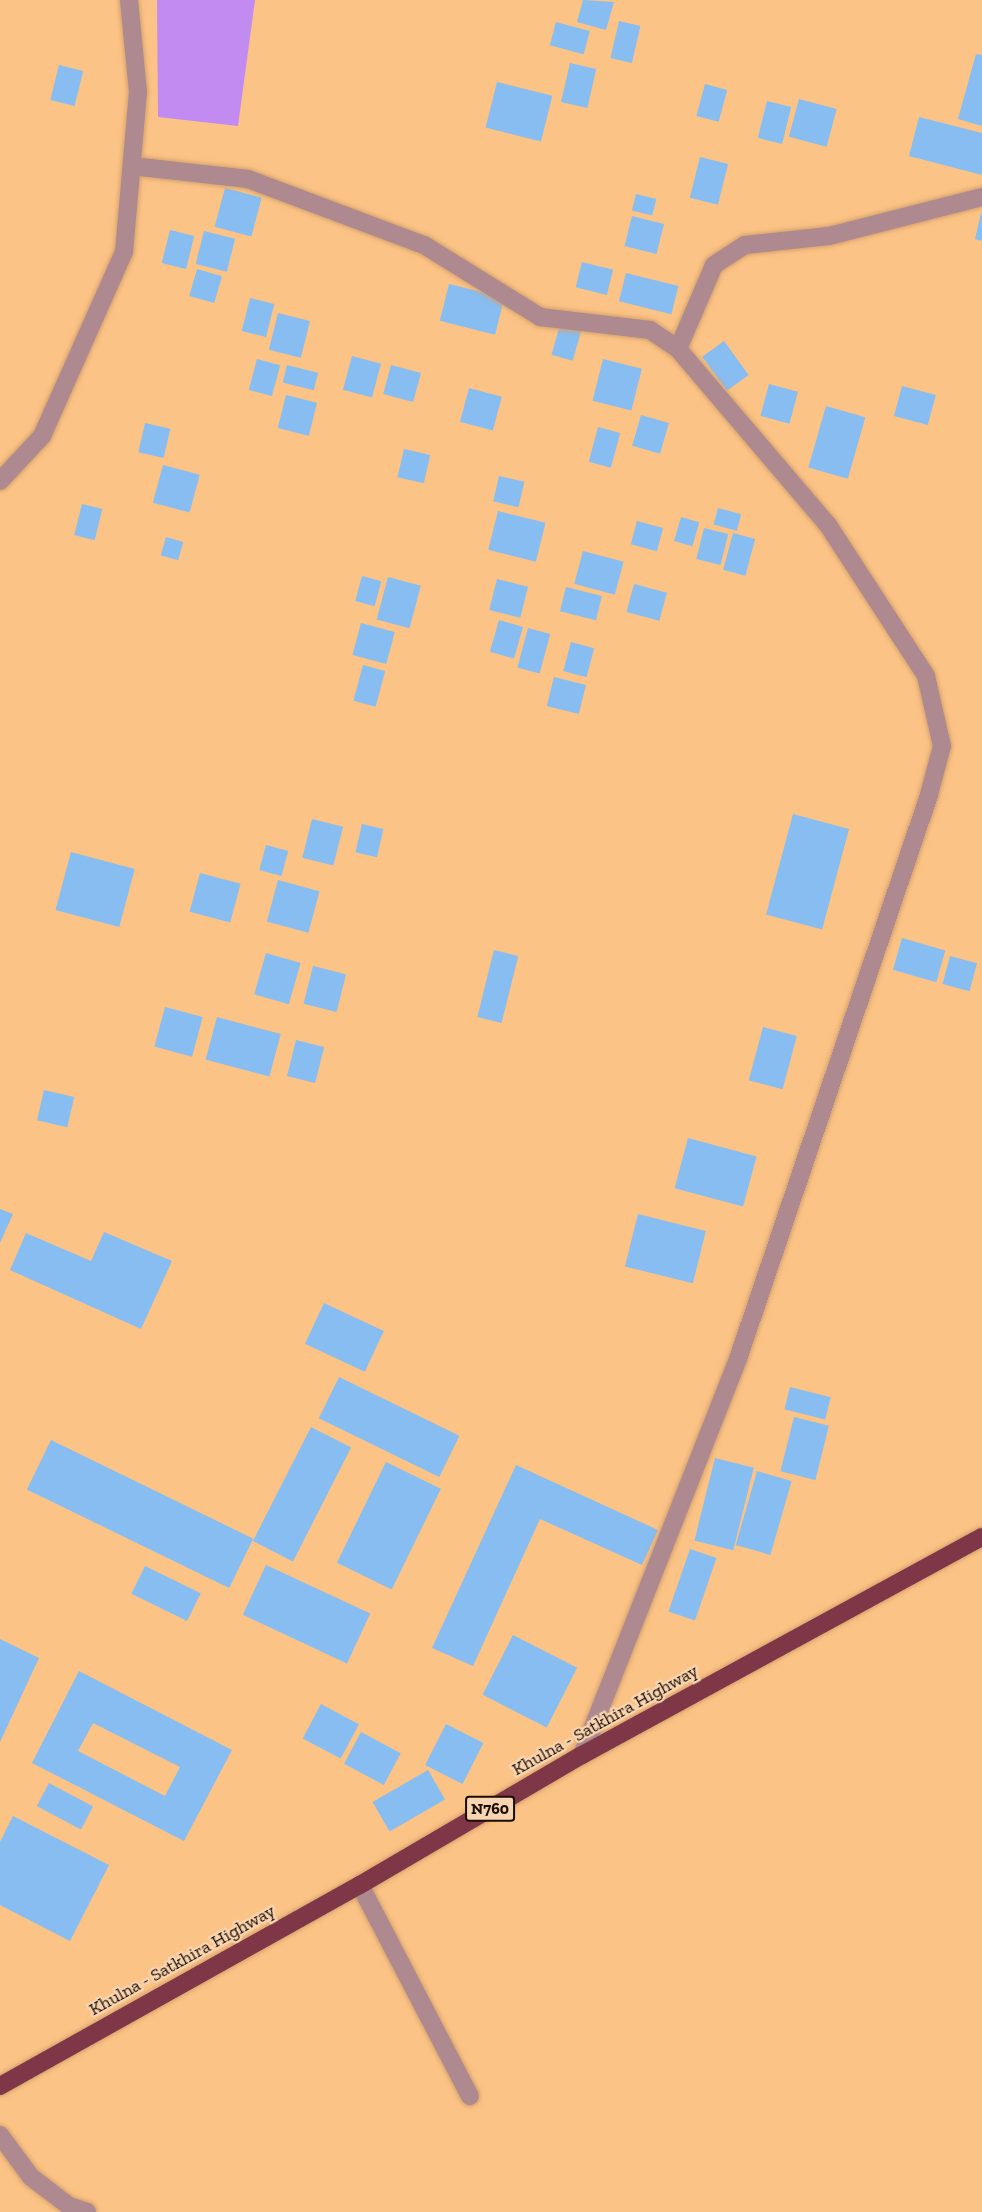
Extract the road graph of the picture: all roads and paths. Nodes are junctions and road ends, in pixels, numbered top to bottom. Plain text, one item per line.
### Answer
1 (129, 0) edge
2 (132, 166) junction
3 (982, 197) edge
4 (678, 349) junction
5 (0, 481) edge
6 (982, 1537) edge
7 (582, 1755) junction
8 (360, 1885) junction
9 (0, 2086) edge
10 (470, 2096) dead end
11 (0, 2135) edge
12 (87, 2212) edge

1 - 2 street
2 - 4 street
2 - 5 street
3 - 4 street
4 - 7 street
6 - 7 highway, Khulna - Satkhira Highway / N760
7 - 8 highway, Khulna - Satkhira Highway / N760
8 - 9 highway, Khulna - Satkhira Highway / N760
8 - 10 street
11 - 12 street

